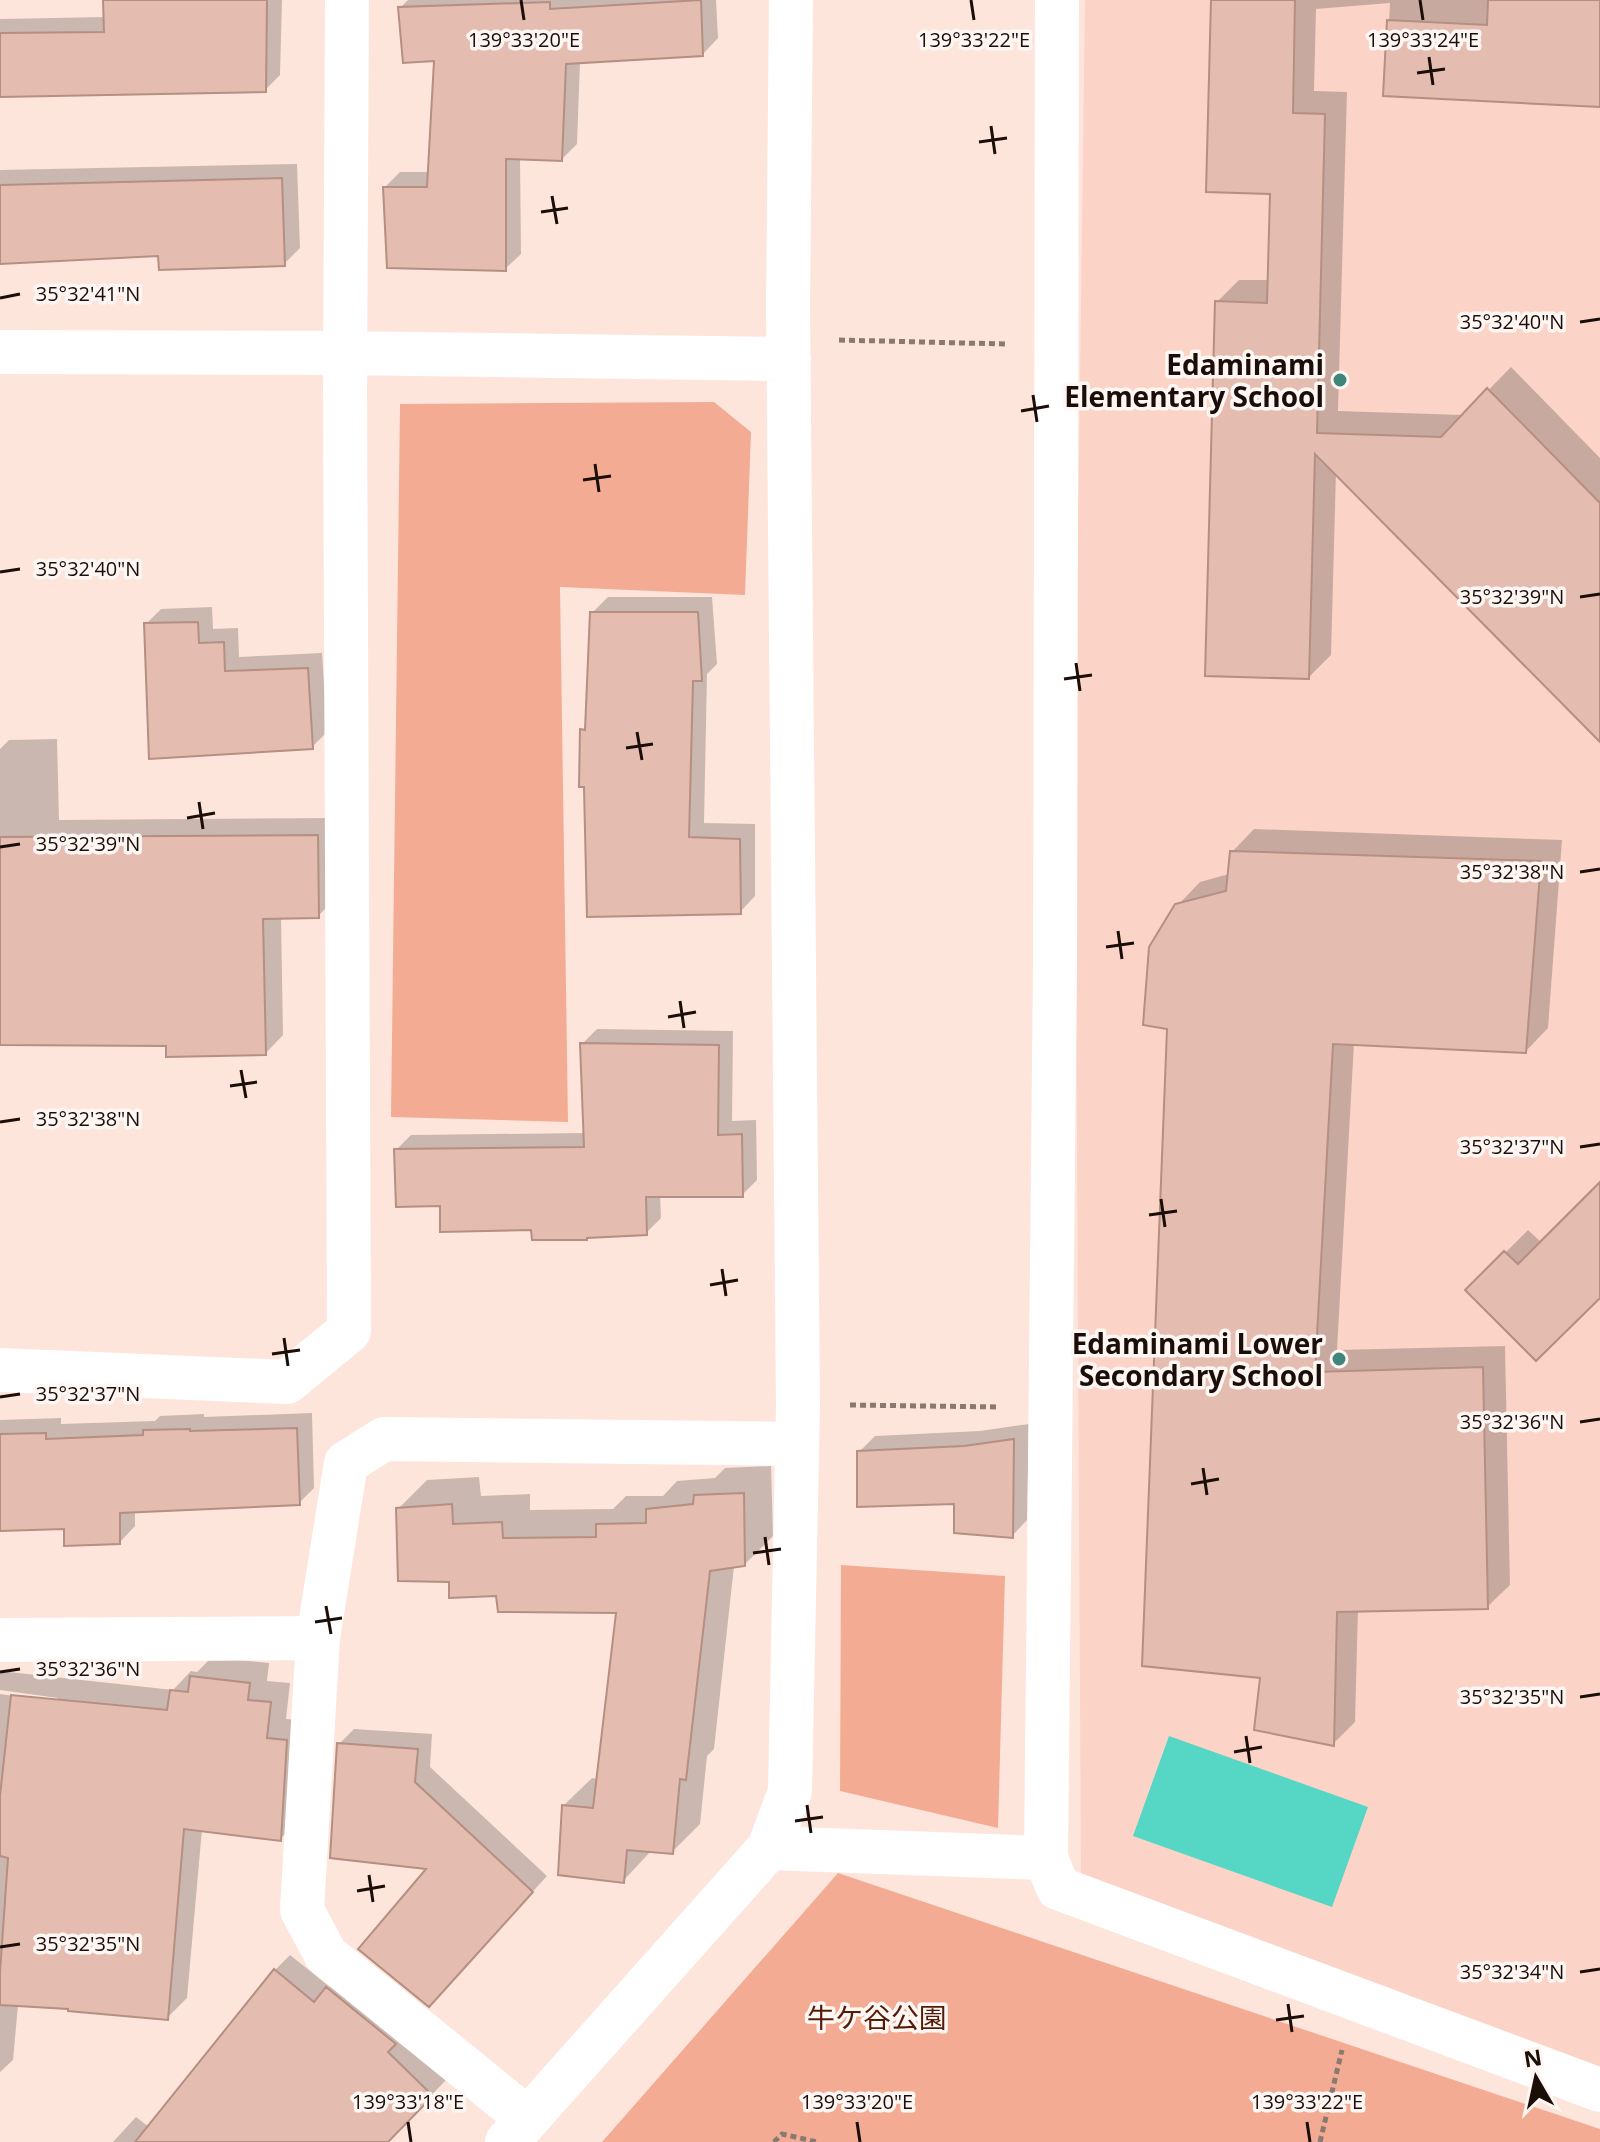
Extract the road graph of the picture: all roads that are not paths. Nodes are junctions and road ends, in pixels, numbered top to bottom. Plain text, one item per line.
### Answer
1 (347, 0) edge
2 (791, 0) edge
3 (1057, 0) edge
4 (789, 349) junction
5 (0, 352) edge
6 (346, 353) junction
7 (0, 1370) edge
8 (798, 1424) junction
9 (318, 1638) junction
10 (0, 1640) edge
11 (769, 1848) junction
12 (1046, 1858) junction
13 (1600, 2090) edge
14 (518, 2130) edge

1 - 6 street
2 - 4 street
3 - 12 street
4 - 6 street
4 - 8 street
5 - 6 street
6 - 7 street
8 - 9 street
8 - 11 street
9 - 10 street
9 - 14 street
11 - 12 street
11 - 14 street
12 - 13 street

